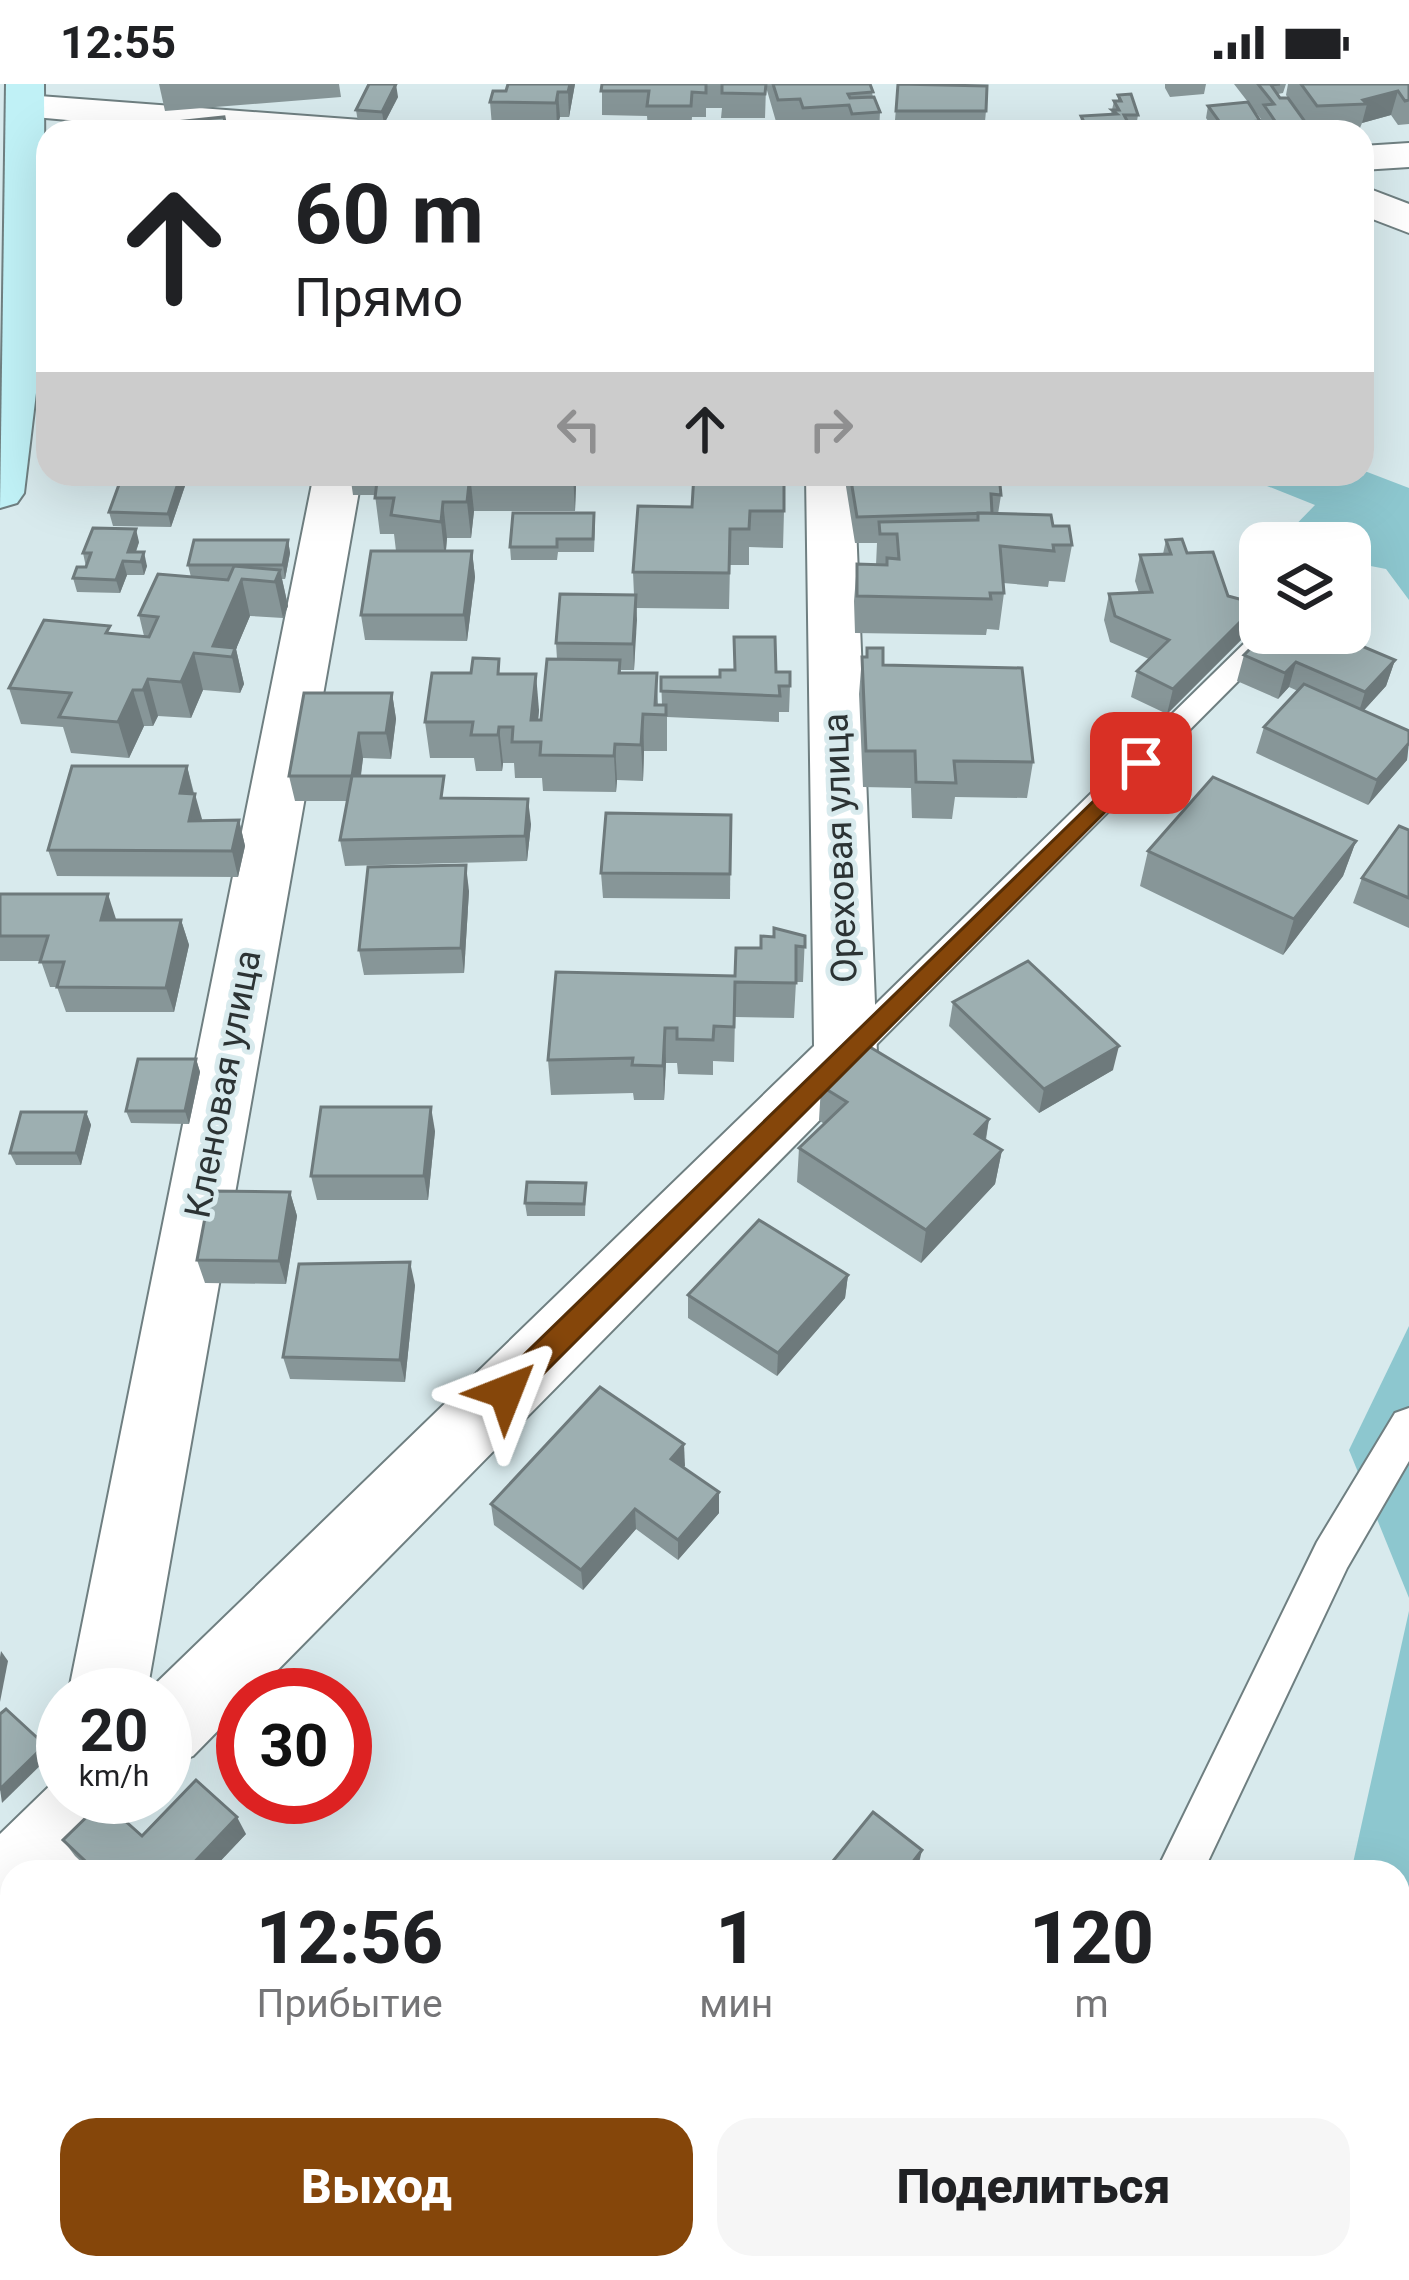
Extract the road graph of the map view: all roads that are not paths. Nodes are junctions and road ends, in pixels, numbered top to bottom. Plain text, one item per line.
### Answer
1 (26, 96) edge
2 (249, 120) edge
3 (1409, 154) edge
4 (1374, 157) edge
5 (1374, 205) edge
6 (1409, 220) edge
7 (336, 486) edge
8 (830, 486) edge
9 (0, 494) edge
10 (1251, 654) edge
11 (846, 1054) junction
12 (1409, 1425) edge
13 (112, 1668) edge
14 (192, 1702) edge
15 (67, 1824) edge
16 (32, 1860) edge
17 (1185, 1860) edge

1 - 2 street
1 - 9 main road
3 - 4 street
5 - 6 street
7 - 13 street, Кленовая улица
8 - 11 street, Ореховая улица
10 - 11 lane
11 - 14 street
12 - 17 lane
15 - 16 street

